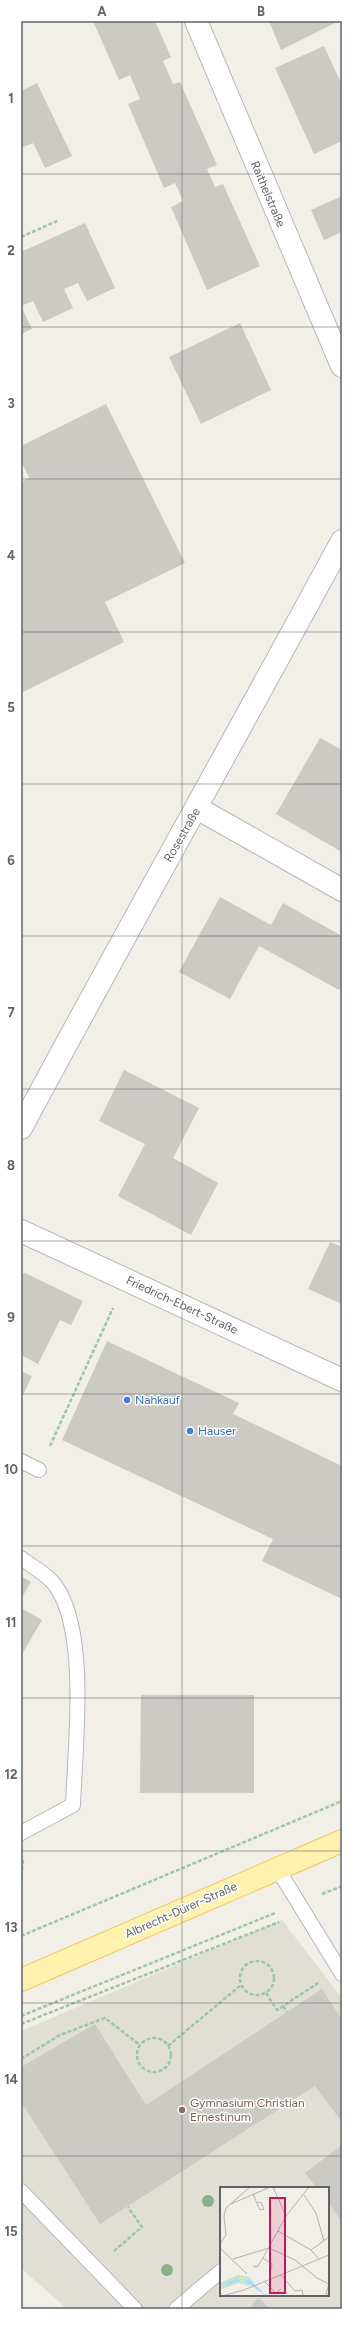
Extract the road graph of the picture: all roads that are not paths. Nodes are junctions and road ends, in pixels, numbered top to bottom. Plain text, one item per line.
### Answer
1 (196, 21) edge
2 (342, 366) edge
3 (342, 541) edge
4 (197, 808) junction
5 (342, 890) edge
6 (21, 1128) edge
7 (21, 1231) edge
8 (342, 1380) edge
9 (21, 1461) edge
10 (39, 1470) road end
11 (21, 1558) edge
12 (21, 1834) edge
13 (342, 1841) edge
14 (277, 1868) junction
15 (342, 1974) edge
16 (21, 1980) edge
17 (21, 2192) edge
18 (220, 2272) edge
19 (135, 2309) edge
20 (176, 2309) edge

1 - 2 street, Raithelstraße
3 - 4 street, Rosestraße
4 - 5 street
4 - 6 street, Rosestraße
7 - 8 street, Friedrich-Ebert-Straße
9 - 10 lane
11 - 12 lane
13 - 14 main road, Albrecht-Dürer-Straße
14 - 15 lane
14 - 16 main road, Albrecht-Dürer-Straße
17 - 19 lane
18 - 20 lane

